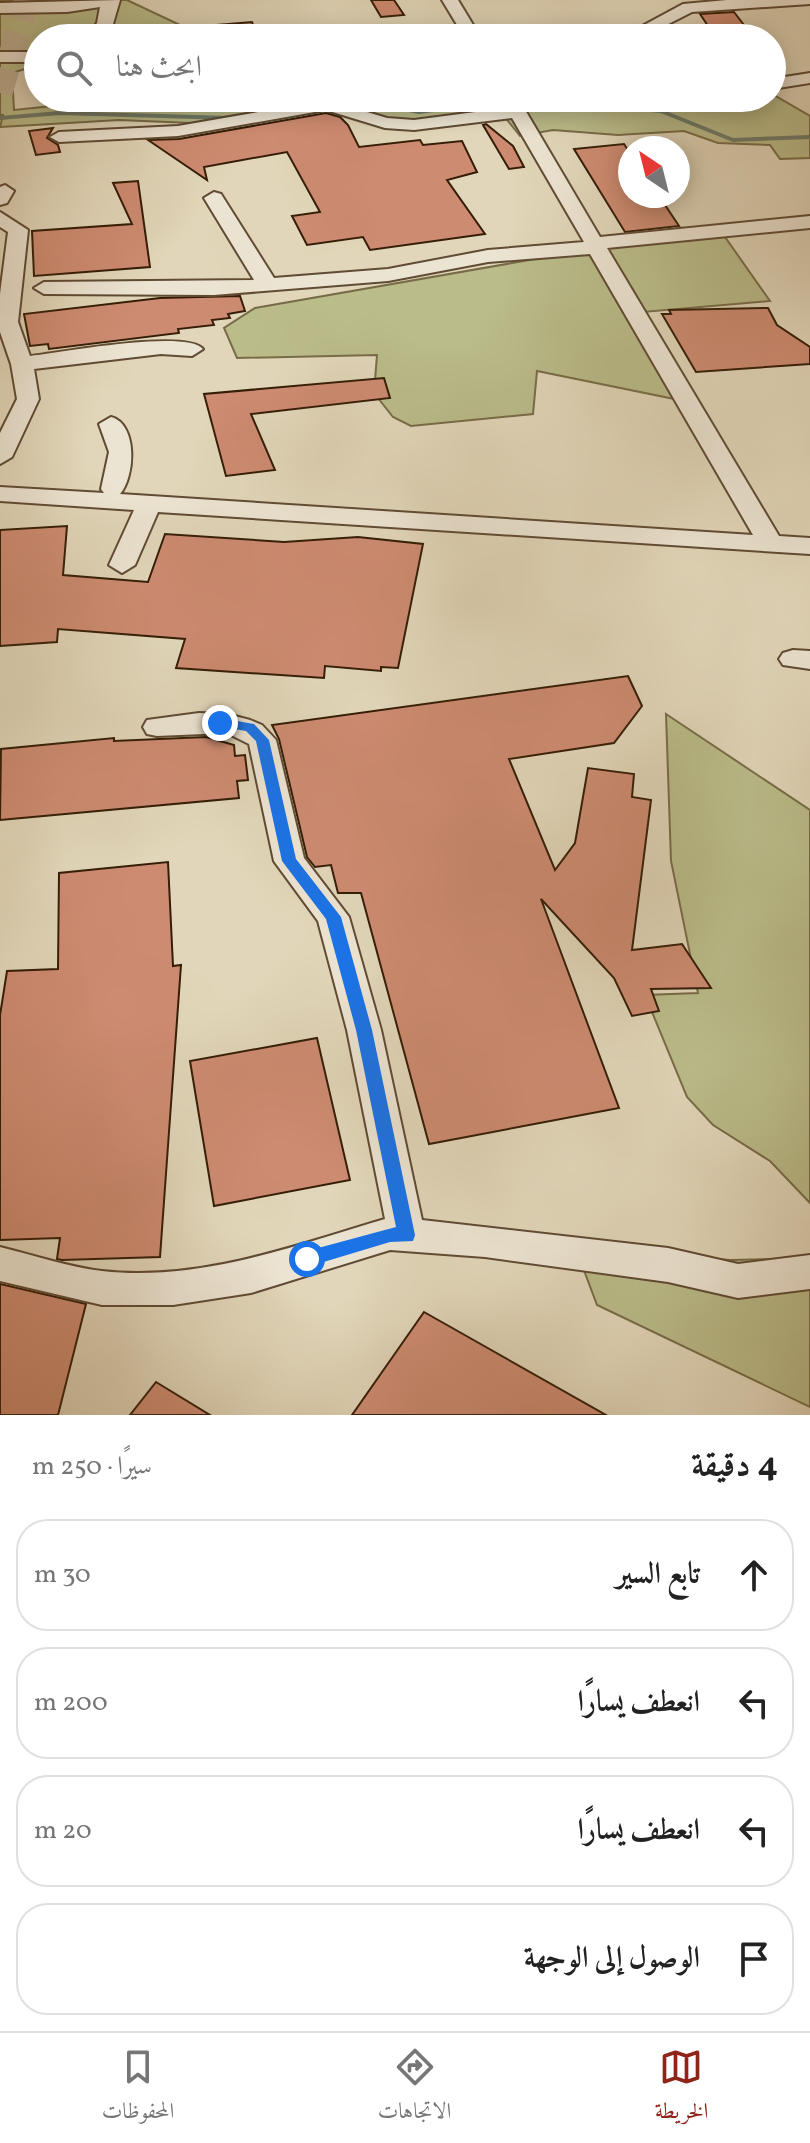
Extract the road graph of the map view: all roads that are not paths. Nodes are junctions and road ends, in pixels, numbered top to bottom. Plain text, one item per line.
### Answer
1 (111, 0) edge
2 (450, 0) edge
3 (806, 0) edge
4 (0, 8) edge
5 (105, 24) edge
6 (465, 24) edge
7 (656, 24) edge
8 (0, 57) edge
9 (24, 57) edge
10 (810, 78) edge
11 (786, 82) edge
12 (287, 112) edge
13 (350, 112) edge
14 (478, 112) edge
15 (517, 112) edge
16 (59, 137) dead end
17 (214, 198) dead end
18 (0, 218) edge
19 (810, 222) edge
20 (596, 245) junction
21 (267, 284) junction
22 (44, 288) dead end
23 (192, 349) dead end
24 (22, 364) junction
25 (111, 424) dead end
26 (0, 457) edge
27 (0, 482) edge
28 (0, 494) edge
29 (145, 498) junction
30 (810, 532) edge
31 (766, 536) junction
32 (810, 546) edge
33 (122, 565) dead end
34 (157, 727) dead end
35 (407, 1235) junction
36 (0, 1264) edge
37 (810, 1272) edge

1 - 4 street
1 - 5 street
2 - 6 street
3 - 7 street
8 - 9 street
10 - 11 street
12 - 16 street
13 - 14 street
15 - 20 street
17 - 21 street
18 - 24 street
19 - 20 street
20 - 21 street
20 - 31 street
21 - 22 street
23 - 24 street
24 - 26 street
25 - 29 street
27 - 29 street
28 - 29 street
29 - 31 street
29 - 33 street
30 - 31 street
31 - 32 street
34 - 35 street
35 - 36 street
35 - 37 street

